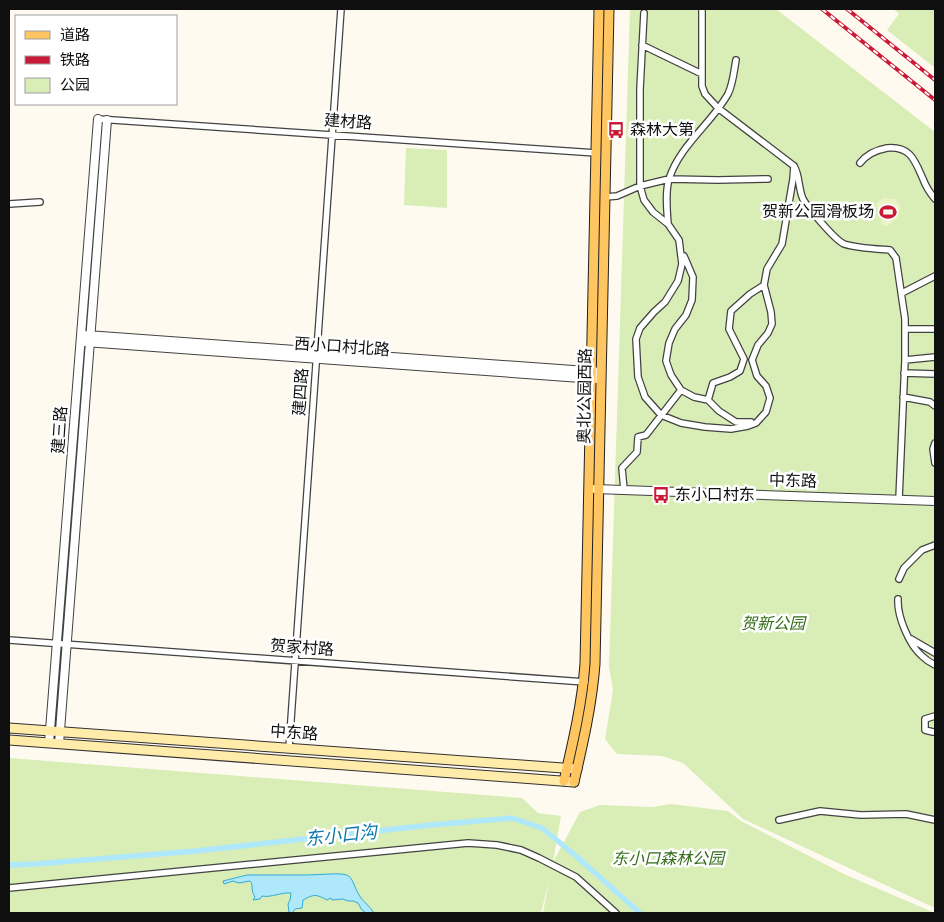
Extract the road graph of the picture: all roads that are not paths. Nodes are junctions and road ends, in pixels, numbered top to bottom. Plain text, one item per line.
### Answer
1 (341, 9) edge
2 (598, 9) edge
3 (609, 9) edge
4 (702, 10) edge
5 (644, 13) dead end
6 (642, 45) junction
7 (736, 60) dead end
8 (702, 74) junction
9 (718, 108) junction
10 (98, 119) joint
11 (107, 120) junction
12 (332, 135) junction
13 (596, 154) junction
14 (860, 163) dead end
15 (794, 166) junction
16 (669, 179) junction
17 (768, 179) dead end
18 (640, 186) junction
19 (605, 197) junction
20 (935, 200) edge
21 (40, 202) dead end
22 (9, 204) edge
23 (668, 224) junction
24 (678, 240) junction
25 (935, 276) edge
26 (764, 285) junction
27 (902, 293) junction
28 (905, 329) junction
29 (935, 329) edge
30 (81, 338) junction
31 (90, 339) junction
32 (317, 355) junction
33 (935, 357) edge
34 (905, 360) junction
35 (904, 373) junction
36 (935, 374) edge
37 (591, 375) junction
38 (601, 376) junction
39 (681, 390) junction
40 (904, 397) junction
41 (708, 400) junction
42 (935, 406) edge
43 (662, 415) junction
44 (756, 422) junction
45 (935, 443) edge
46 (935, 463) edge
47 (594, 489) junction
48 (624, 490) junction
49 (900, 500) junction
50 (935, 501) edge
51 (935, 545) edge
52 (899, 579) dead end
53 (898, 599) dead end
54 (909, 637) junction
55 (9, 640) edge
56 (57, 644) junction
57 (67, 644) junction
58 (935, 653) edge
59 (296, 661) junction
60 (935, 665) edge
61 (584, 682) junction
62 (594, 683) junction
63 (935, 716) edge
64 (9, 728) edge
65 (55, 731) junction
66 (935, 732) edge
67 (9, 740) edge
68 (54, 744) junction
69 (289, 748) junction
70 (567, 768) junction
71 (577, 769) junction
72 (564, 781) junction
73 (574, 782) joint
74 (780, 820) dead end
75 (935, 820) edge
76 (9, 888) edge
77 (616, 913) edge

1 - 12 street, 建四路
2 - 13 main road, 奥北公园西路
3 - 19 main road, 奥北公园西路
4 - 8 street
5 - 6 street
6 - 8 street
6 - 18 street
7 - 9 street
8 - 9 street
9 - 15 street
9 - 16 street
10 - 11 street, 建材路
10 - 30 street, 建三路
11 - 12 street, 建材路
11 - 31 street, 建三路
12 - 13 street, 建材路
12 - 32 street, 建四路
13 - 37 main road, 奥北公园西路
14 - 20 street
15 - 26 street
15 - 27 street
16 - 17 street
16 - 18 street
16 - 23 street
18 - 19 street
18 - 23 street
19 - 38 main road, 奥北公园西路
21 - 22 street
23 - 24 street
24 - 39 street
24 - 43 street
25 - 27 street
26 - 41 street
26 - 44 street
27 - 28 street
28 - 29 street
28 - 34 street
30 - 31 street, 西小口村北路
30 - 56 street, 建三路
31 - 32 street, 西小口村北路
31 - 57 street, 建三路
32 - 37 street, 西小口村北路
32 - 59 street, 建四路
33 - 34 street
34 - 35 street
35 - 36 street
35 - 40 street
37 - 38 street, 西小口村北路
37 - 47 main road, 奥北公园西路
38 - 47 main road, 奥北公园西路
39 - 41 street
39 - 43 street
40 - 42 street
40 - 49 street
41 - 44 street
43 - 44 street
43 - 48 street
45 - 46 street
47 - 48 street, 中东路
47 - 61 main road, 奥北公园西路
47 - 62 main road, 奥北公园西路
48 - 49 street, 中东路
49 - 50 street, 中东路
51 - 52 street
53 - 54 street
54 - 58 street
54 - 60 street
55 - 56 street, 贺家村路
56 - 57 street, 贺家村路
56 - 65 street, 建三路
57 - 59 street, 贺家村路
57 - 65 street, 建三路
59 - 61 street, 贺家村路
59 - 69 street, 建四路
61 - 62 street, 贺家村路
61 - 70 main road, 奥北公园西路
62 - 71 main road, 奥北公园西路
63 - 66 street
64 - 65 main road, 中东路
65 - 68 street, 建三路
65 - 69 main road, 中东路
67 - 68 main road, 中东路
68 - 72 main road, 中东路
69 - 70 main road, 中东路
70 - 71 main road, 中东路
70 - 72 main road, 奥北公园西路
71 - 73 main road, 奥北公园西路
72 - 73 main road, 中东路
74 - 75 street
76 - 77 street

